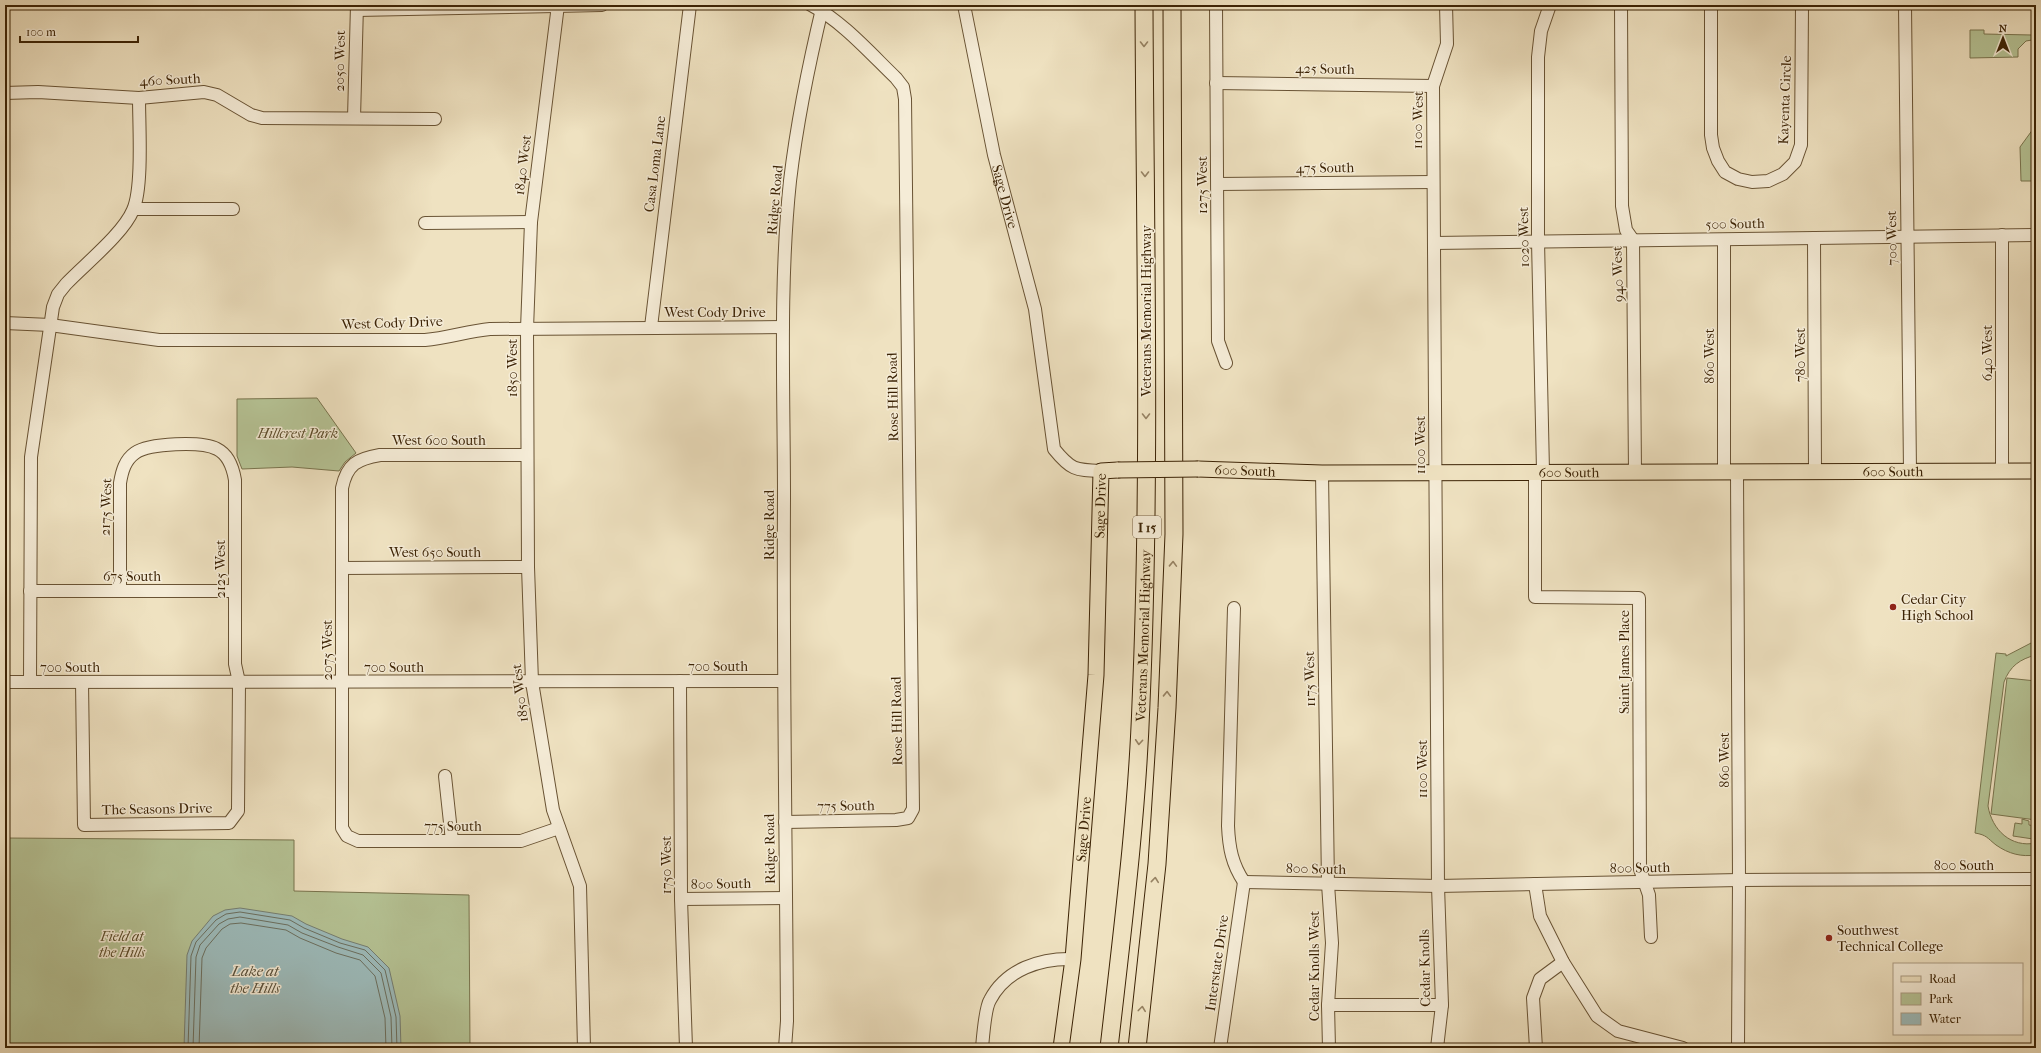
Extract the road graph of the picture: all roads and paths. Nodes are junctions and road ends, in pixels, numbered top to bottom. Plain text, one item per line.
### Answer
1 (558, 5) edge
2 (602, 5) edge
3 (690, 5) edge
4 (964, 5) edge
5 (1144, 5) edge
6 (1172, 5) edge
7 (1216, 5) edge
8 (1446, 5) edge
9 (1550, 5) edge
10 (1621, 5) edge
11 (1711, 5) edge
12 (1802, 5) edge
13 (1905, 5) edge
14 (819, 7) edge
15 (357, 8) edge
16 (1216, 83) junction
17 (1433, 86) junction
18 (5, 93) edge
19 (139, 98) junction
20 (354, 118) junction
21 (435, 119) dead end
22 (1433, 182) junction
23 (1218, 184) junction
24 (134, 209) junction
25 (233, 209) dead end
26 (531, 222) junction
27 (425, 223) dead end
28 (2002, 235) junction
29 (2036, 235) edge
30 (1907, 236) junction
31 (1814, 238) junction
32 (1634, 240) junction
33 (1724, 240) junction
34 (1538, 241) junction
35 (1434, 243) junction
36 (5, 323) edge
37 (50, 325) junction
38 (651, 327) junction
39 (783, 327) junction
40 (527, 329) junction
41 (1226, 363) dead end
42 (527, 455) junction
43 (227, 457) joint
44 (352, 464) joint
45 (1102, 471) junction
46 (1435, 471) junction
47 (1539, 471) junction
48 (1815, 471) junction
49 (1910, 471) junction
50 (2002, 471) junction
51 (2036, 471) edge
52 (1635, 472) junction
53 (1731, 472) junction
54 (1322, 473) junction
55 (528, 567) junction
56 (342, 568) junction
57 (30, 591) junction
58 (120, 591) junction
59 (235, 591) junction
60 (1234, 608) dead end
61 (680, 681) junction
62 (784, 681) junction
63 (5, 682) edge
64 (30, 682) junction
65 (82, 682) junction
66 (239, 682) junction
67 (532, 682) junction
68 (342, 683) junction
69 (445, 776) dead end
70 (908, 818) joint
71 (785, 822) junction
72 (559, 828) junction
73 (347, 836) joint
74 (452, 841) junction
75 (2036, 879) edge
76 (1739, 880) junction
77 (1244, 882) junction
78 (1328, 884) junction
79 (1535, 884) junction
80 (1644, 884) junction
81 (1438, 886) junction
82 (786, 898) junction
83 (681, 899) junction
84 (1651, 937) dead end
85 (1073, 959) junction
86 (1563, 962) junction
87 (1328, 1005) junction
88 (1442, 1005) junction
89 (584, 1048) edge
90 (686, 1048) edge
91 (785, 1048) edge
92 (982, 1048) edge
93 (1061, 1048) edge
94 (1109, 1048) edge
95 (1137, 1048) edge
96 (1220, 1048) edge
97 (1329, 1048) edge
98 (1437, 1048) edge
99 (1536, 1048) edge
100 (1683, 1048) edge
101 (1738, 1048) edge

1 - 2 street
1 - 15 street
1 - 26 street, 1840 West
3 - 38 street, Casa Loma Lane
4 - 45 street, Sage Drive
5 -> 94 highway, Veterans Memorial Highway / I 15
95 -> 6 highway, Veterans Memorial Highway / I 15
7 - 16 street, 1275 West
8 - 17 street, 1100 West
9 - 34 street, 1020 West
10 - 32 street, 940 West
11 - 12 street, Kayenta Circle
13 - 30 street, 700 West
14 - 39 street, Ridge Road
14 - 70 street, Rose Hill Road
15 - 20 street, 2050 West
16 - 17 street, 425 South
16 - 23 street, 1275 West
17 - 22 street, 1100 West
18 - 19 street, 460 South
19 - 20 street, 460 South
19 - 24 street
20 - 21 street, 460 South
22 - 23 street, 475 South
22 - 35 street, 1100 West
23 - 41 street, 1275 West
24 - 25 street
24 - 37 street
26 - 27 street
26 - 40 street, 1840 West
28 - 29 street, 500 South
28 - 30 street, 500 South
28 - 50 street, 640 West
30 - 31 street, 500 South
30 - 49 street, 700 West
31 - 33 street, 500 South
31 - 48 street, 780 West
32 - 33 street, 500 South
32 - 34 street, 500 South
32 - 52 street, 940 West
33 - 53 street, 860 West
34 - 35 street, 500 South
34 - 47 street, 1020 West
35 - 46 street, 1100 West
36 - 37 street, West Cody Drive
37 - 40 street, West Cody Drive
37 - 57 street
38 - 39 street, West Cody Drive
38 - 40 street, West Cody Drive
39 - 62 street, Ridge Road
40 - 42 street, 1850 West
42 - 44 street, West 600 South
42 - 55 street, 1850 West
43 - 58 street, 2175 West
43 - 59 street, 2125 West
44 - 56 street, 2075 West
45 - 54 main road, 600 South, bridge
45 - 85 main road, Sage Drive
46 - 47 main road, 600 South
46 - 54 main road, 600 South
46 - 81 street, 1100 West
47 - 52 main road, 600 South
47 - 80 street, Saint James Place
48 - 49 main road, 600 South
48 - 53 main road, 600 South
49 - 50 main road, 600 South
50 - 51 main road, 600 South
52 - 53 main road, 600 South
53 - 76 street, 860 West
54 - 78 street, 1175 West
55 - 56 street, West 650 South
55 - 67 street, 1850 West
56 - 68 street, 2075 West
57 - 58 street, 675 South
57 - 64 street
58 - 59 street, 675 South
59 - 66 street, 2125 West
60 - 77 street
61 - 62 street, 700 South
61 - 67 street, 700 South
61 - 83 street, 1750 West
62 - 71 street, Ridge Road
63 - 64 street, 700 South
64 - 65 street, 700 South
65 - 66 street, 700 South
65 - 66 street, The Seasons Drive
66 - 68 street, 700 South
67 - 68 street, 700 South
67 - 72 street, 1850 West
68 - 73 street, 2075 West
69 - 74 street
70 - 71 street, 775 South
71 - 82 street, Ridge Road
72 - 74 street, 775 South
72 - 89 street, 1850 West
73 - 74 street, 775 South
75 - 76 street, 800 South
76 - 80 street, 800 South
76 - 101 street, 860 West
77 - 78 street, 800 South
77 - 96 street, Interstate Drive
78 - 81 street, 800 South
78 - 87 street, Cedar Knolls West
79 - 80 street, 800 South
79 - 81 street, 800 South
79 - 86 street
80 - 84 street
81 - 88 street, Cedar Knolls
82 - 83 street, 800 South
82 - 91 street, Ridge Road
83 - 90 street, 1750 West
85 - 92 street
85 - 93 main road, Sage Drive
86 - 99 street
86 - 100 street
87 - 88 street
87 - 97 street, Cedar Knolls West
88 - 98 street, Cedar Knolls

